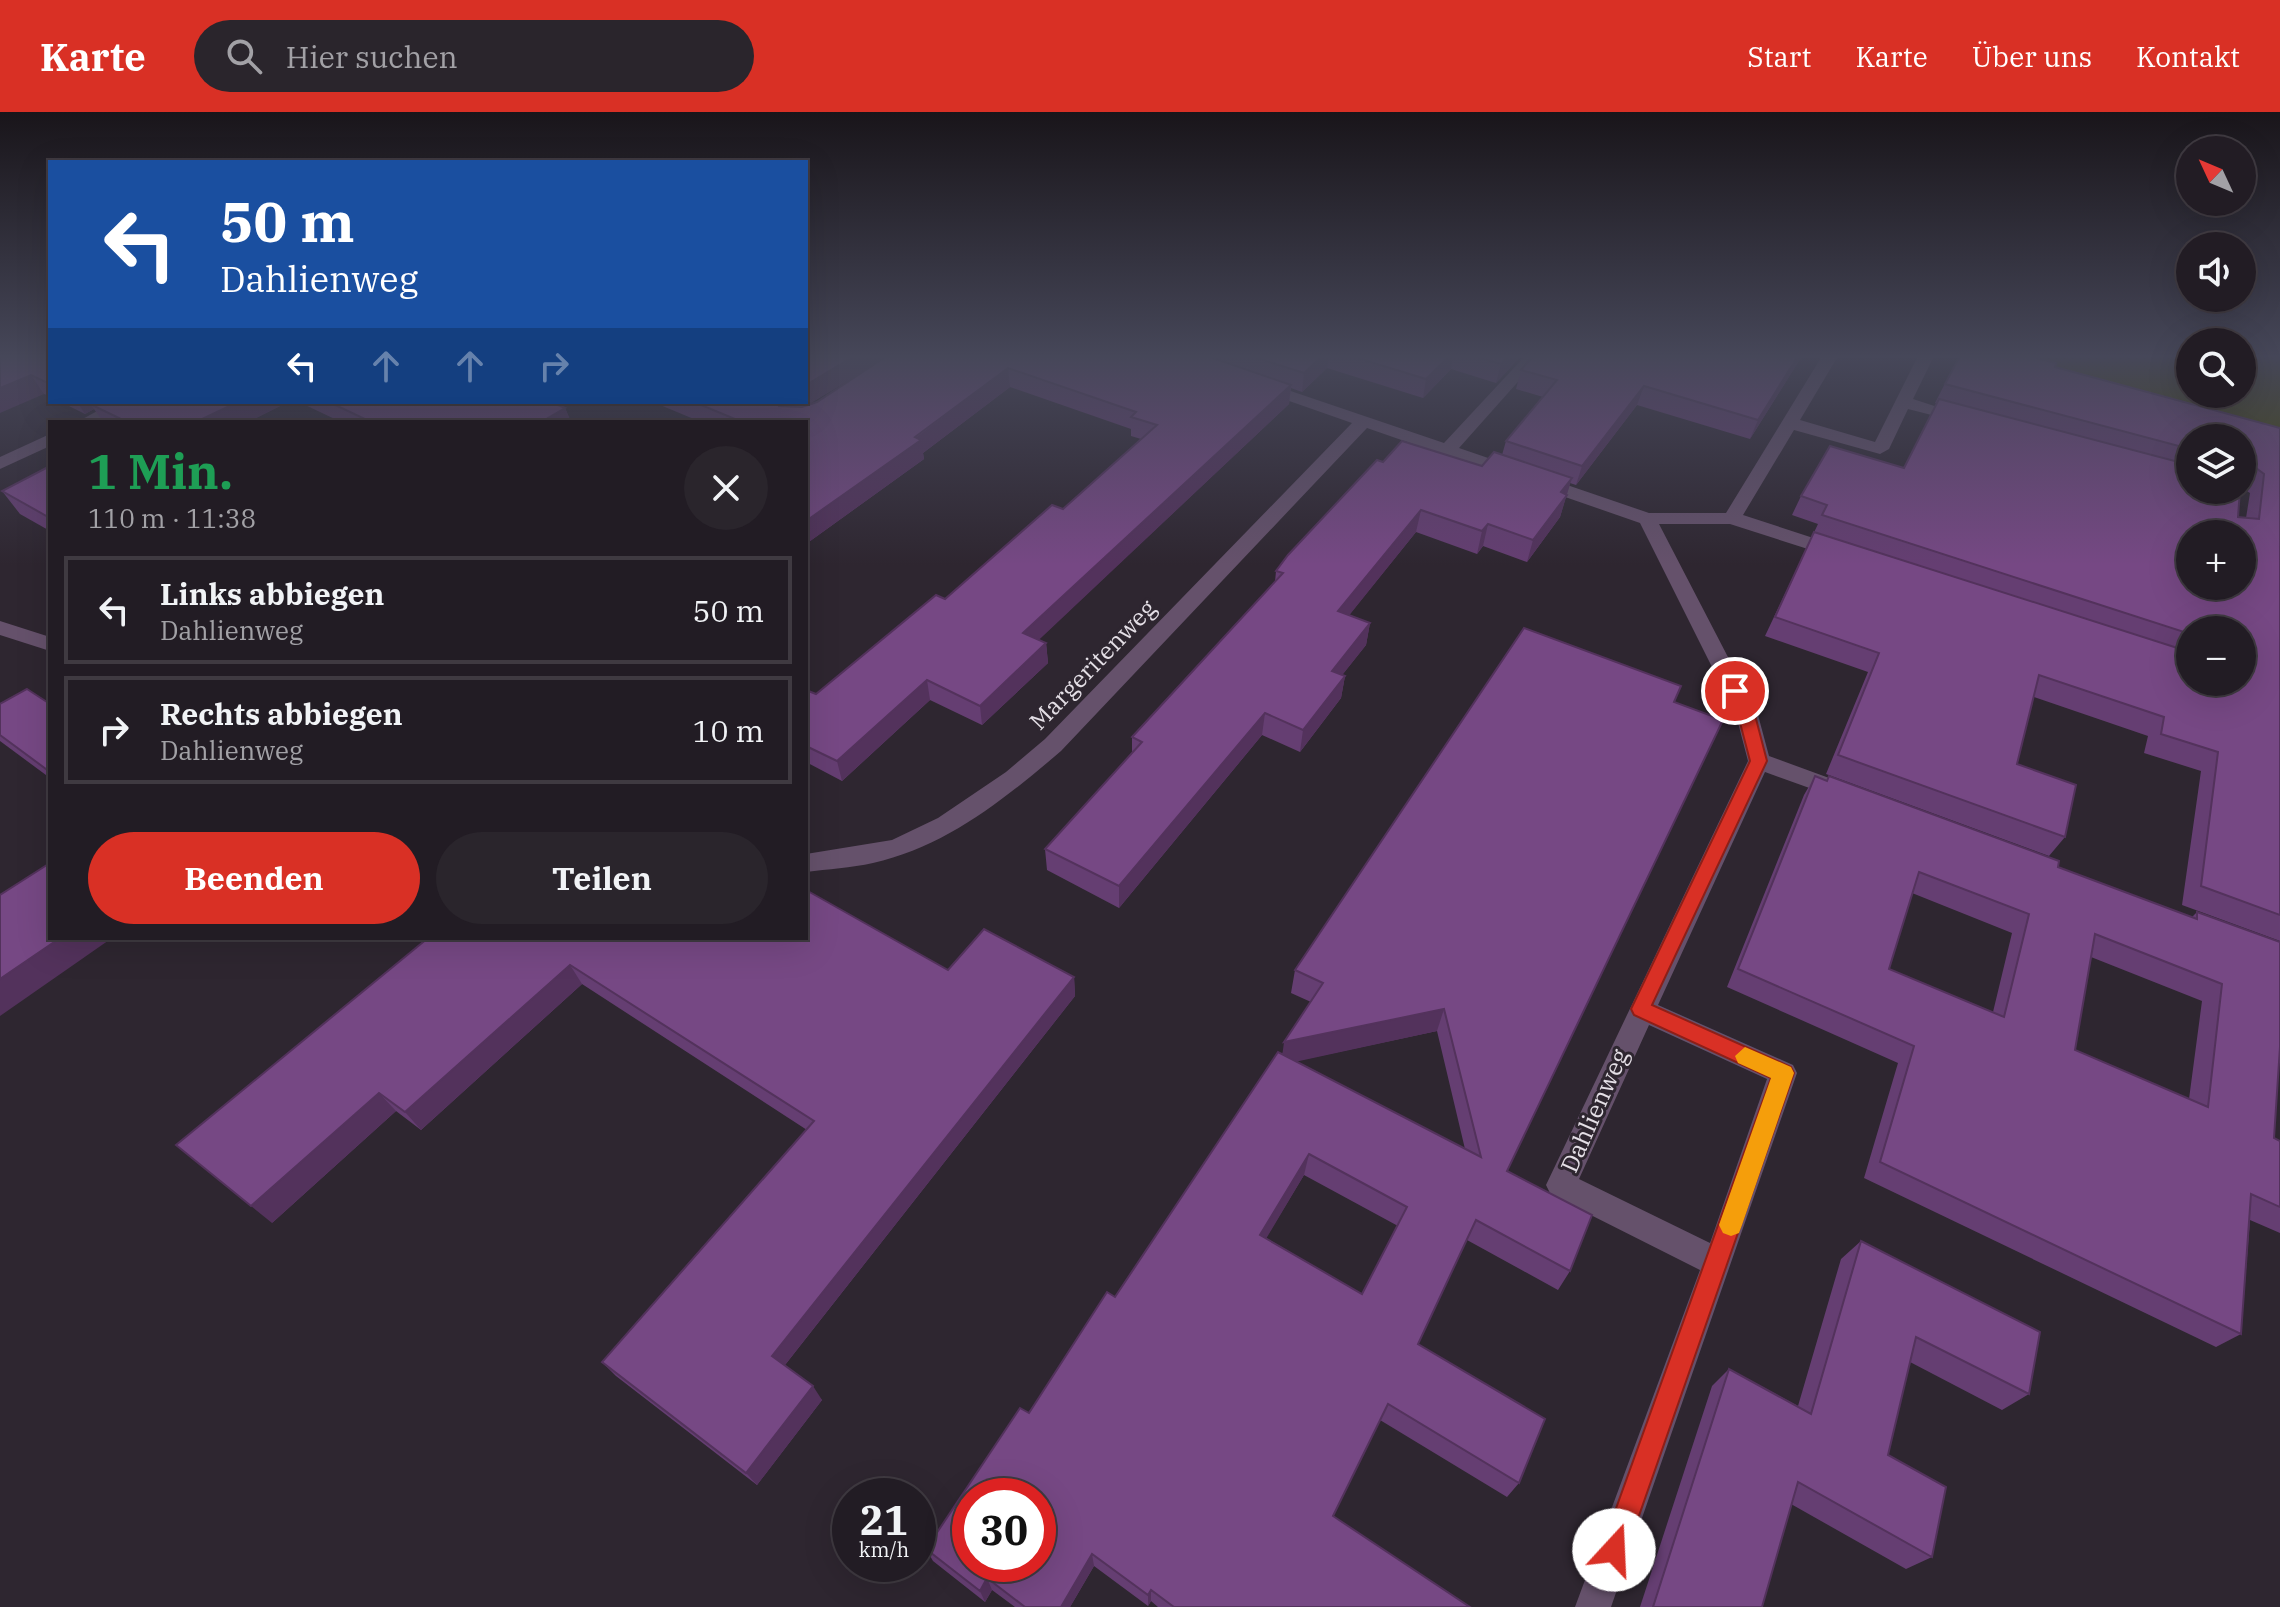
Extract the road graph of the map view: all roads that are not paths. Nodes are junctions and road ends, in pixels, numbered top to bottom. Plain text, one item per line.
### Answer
1 (1359, 426) edge
2 (1378, 426) edge
3 (1470, 426) edge
4 (1788, 426) edge
5 (1800, 426) edge
6 (1891, 426) edge
7 (48, 440) edge
8 (1448, 450) junction
9 (0, 464) edge
10 (1732, 518) junction
11 (1647, 519) junction
12 (1865, 561) edge
13 (0, 628) edge
14 (48, 643) edge
15 (1759, 761) junction
16 (1863, 800) edge
17 (808, 863) edge
18 (1641, 1009) junction
19 (1718, 1263) junction
20 (1593, 1607) edge

1 - 17 street, Margeritenweg
2 - 8 street
3 - 8 street
4 - 10 street
5 - 6 street
7 - 9 street
8 - 11 street
10 - 11 street
10 - 12 street
11 - 15 street
13 - 14 street
15 - 16 street
15 - 18 street, Dahlienweg
18 - 19 street
18 - 19 street, Dahlienweg
19 - 20 street

